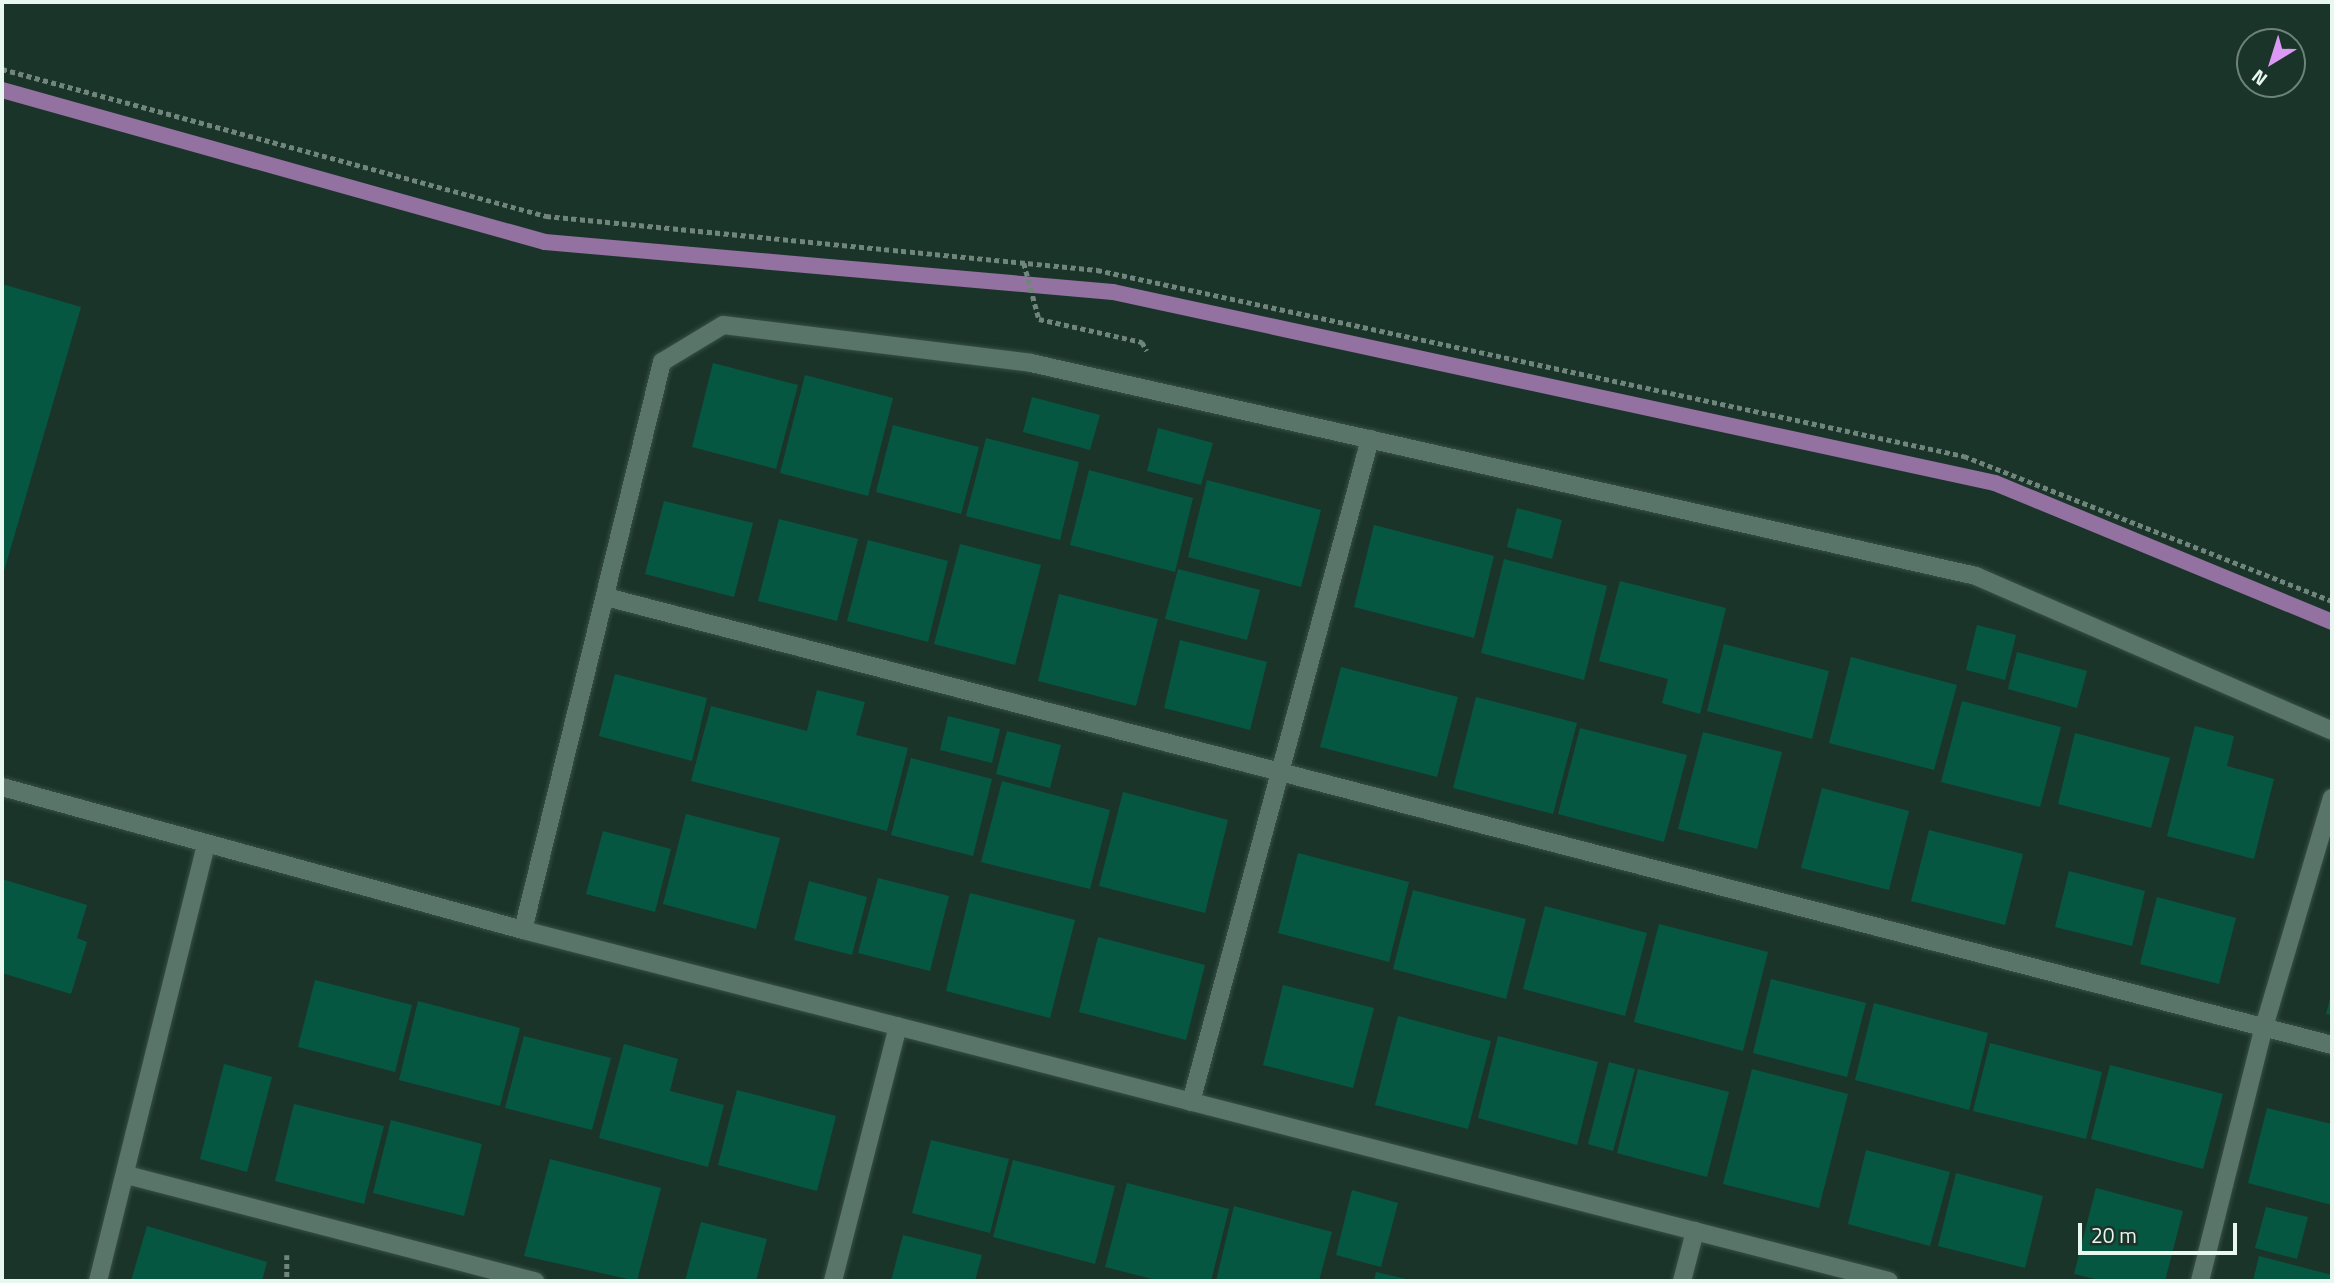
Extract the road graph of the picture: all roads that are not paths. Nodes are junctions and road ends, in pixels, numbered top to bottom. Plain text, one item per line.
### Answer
1 (1370, 439) junction
2 (606, 597) junction
3 (2332, 732) edge
4 (1279, 775) junction
5 (2, 787) edge
6 (2332, 798) edge
7 (206, 844) junction
8 (523, 930) junction
9 (898, 1026) junction
10 (2264, 1027) junction
11 (2332, 1045) edge
12 (1191, 1102) junction
13 (127, 1175) junction
14 (1695, 1231) junction
15 (492, 1276) edge
16 (98, 1281) edge
17 (535, 1281) edge
18 (833, 1281) edge
19 (1682, 1281) edge
20 (1889, 1281) edge
21 (2200, 1281) edge

1 - 2 street
1 - 3 street
1 - 4 street
2 - 4 street
2 - 8 street
4 - 10 street
4 - 12 street
5 - 7 street
6 - 10 street
7 - 8 street
7 - 13 street
8 - 9 street
9 - 12 street
9 - 18 street
10 - 11 street
10 - 21 street
12 - 14 street
13 - 15 street
13 - 16 street
14 - 19 street
14 - 20 street
15 - 17 street

